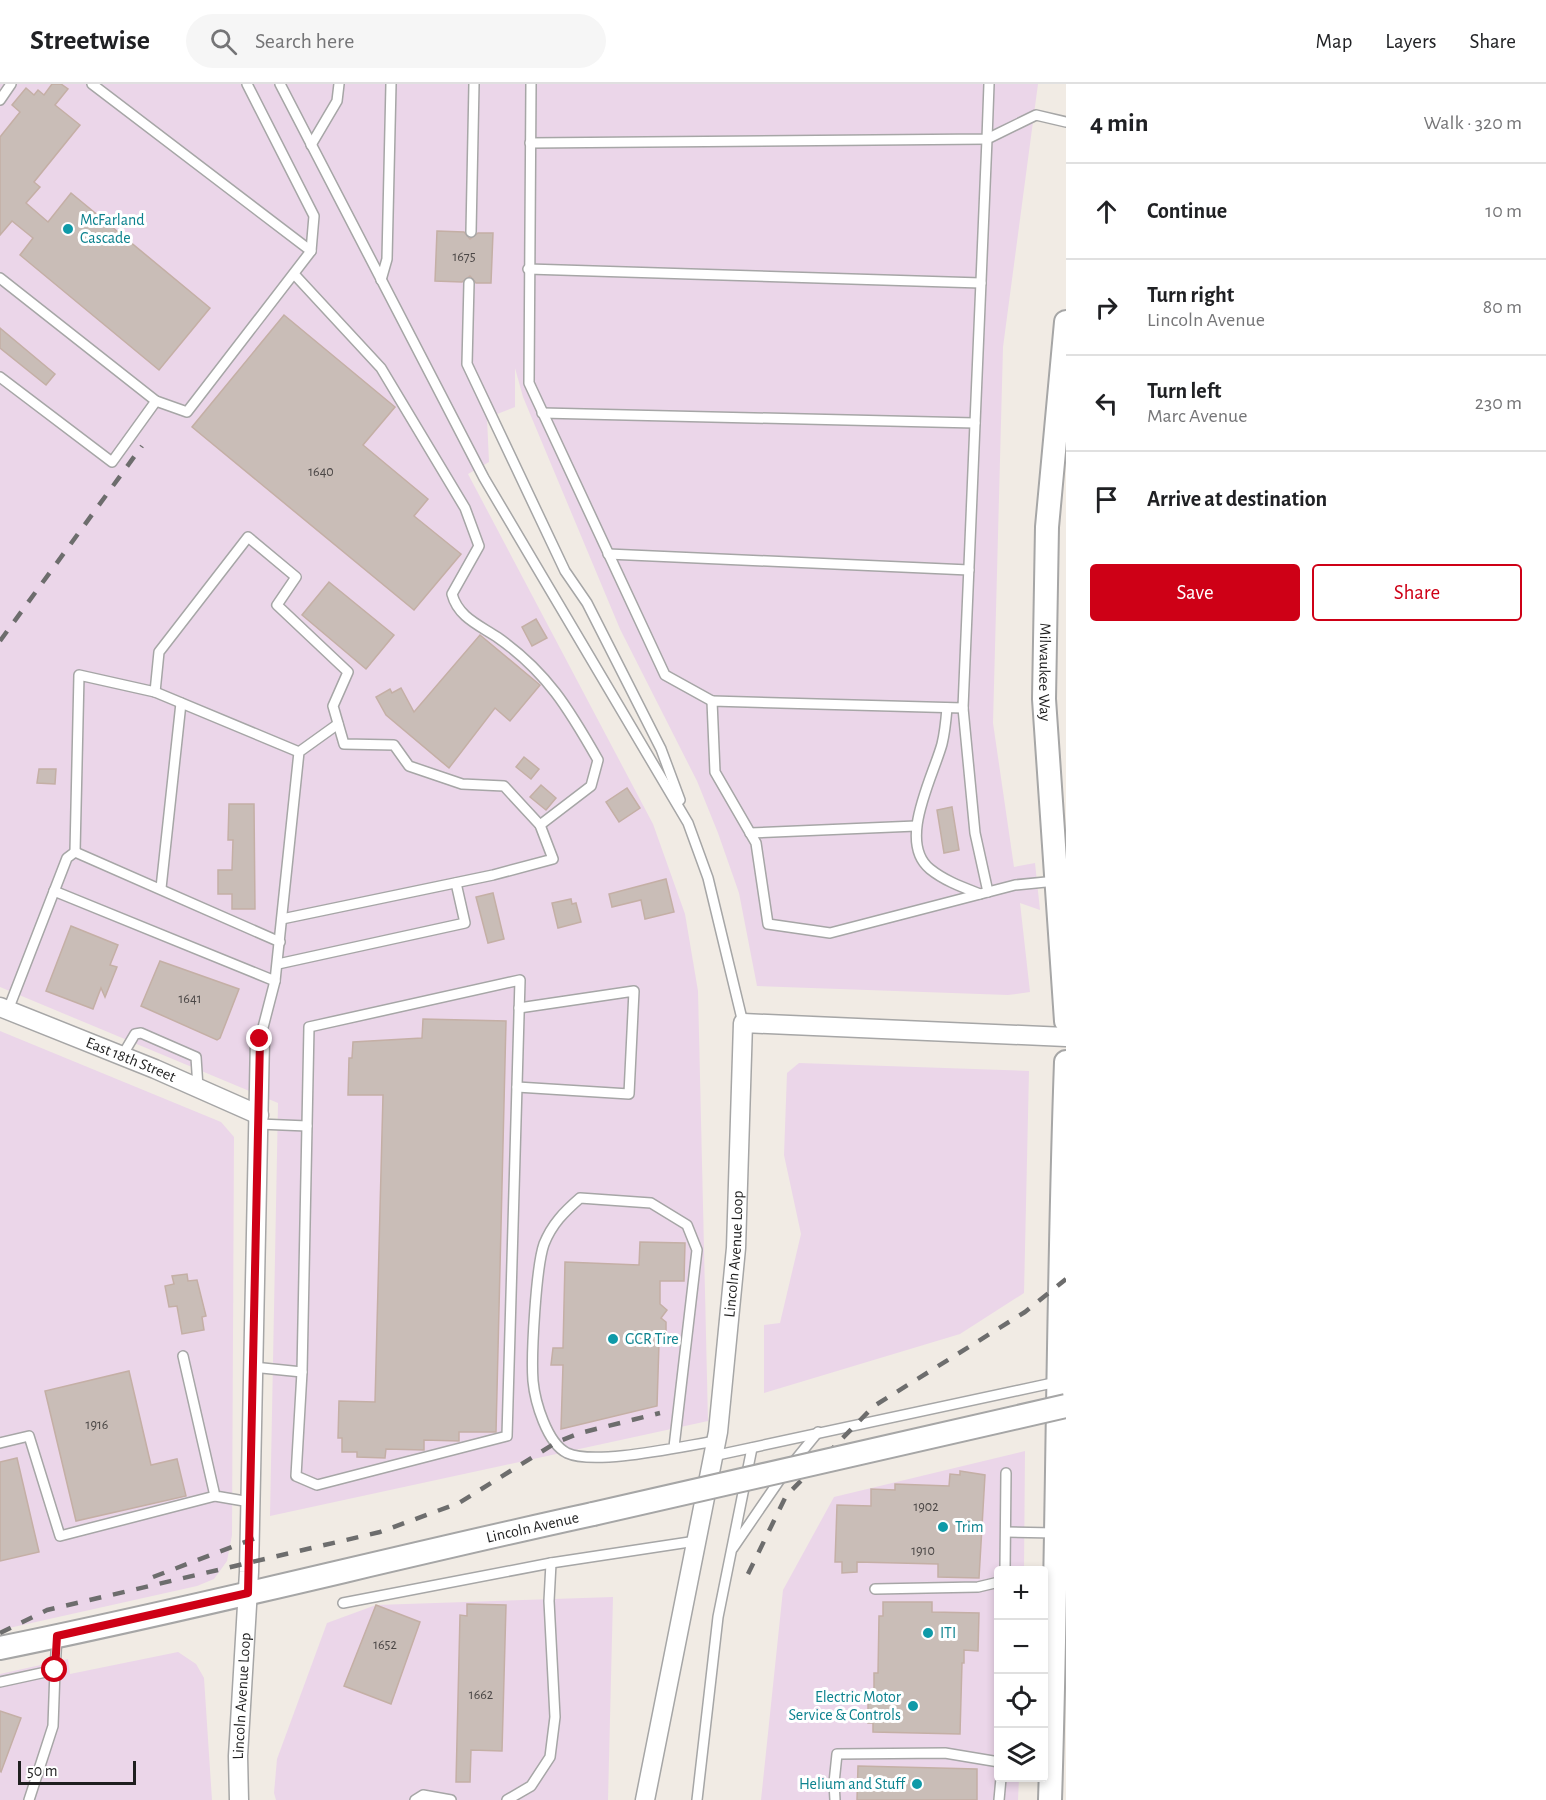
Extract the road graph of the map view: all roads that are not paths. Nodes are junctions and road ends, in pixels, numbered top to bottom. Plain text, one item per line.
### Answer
1 (11, 84) edge
2 (92, 84) edge
3 (247, 84) edge
4 (280, 84) edge
5 (339, 84) edge
6 (391, 84) edge
7 (474, 84) edge
8 (531, 84) edge
9 (989, 84) edge
10 (0, 100) edge
11 (1066, 122) edge
12 (987, 140) junction
13 (530, 143) junction
14 (311, 145) junction
15 (471, 232) dead end
16 (311, 251) junction
17 (528, 269) junction
18 (294, 274) junction
19 (0, 278) edge
20 (381, 280) junction
21 (469, 283) dead end
22 (981, 283) junction
23 (1066, 322) edge
24 (0, 377) edge
25 (156, 401) junction
26 (542, 413) junction
27 (975, 423) junction
28 (608, 554) junction
29 (969, 570) junction
30 (155, 692) junction
31 (712, 701) junction
32 (181, 703) junction
33 (946, 708) junction
34 (963, 708) junction
35 (338, 724) junction
36 (299, 752) junction
37 (688, 823) junction
38 (540, 825) junction
39 (916, 826) junction
40 (750, 833) junction
41 (75, 852) junction
42 (1061, 881) edge
43 (456, 883) junction
44 (160, 888) junction
45 (54, 891) junction
46 (984, 893) junction
47 (282, 919) junction
48 (280, 942) junction
49 (278, 964) junction
50 (275, 981) junction
51 (519, 1008) junction
52 (4, 1009) edge
53 (1066, 1021) edge
54 (743, 1023) junction
55 (1066, 1036) edge
56 (260, 1039) joint
57 (122, 1056) junction
58 (1066, 1062) edge
59 (517, 1087) junction
60 (198, 1088) junction
61 (259, 1119) junction
62 (307, 1126) junction
63 (183, 1356) dead end
64 (253, 1367) junction
65 (302, 1372) junction
66 (1061, 1374) edge
67 (1066, 1406) edge
68 (818, 1432) junction
69 (0, 1443) edge
70 (674, 1447) junction
71 (715, 1448) junction
72 (752, 1448) junction
73 (1006, 1473) dead end
74 (215, 1496) junction
75 (250, 1502) junction
76 (1006, 1532) junction
77 (1057, 1533) junction
78 (696, 1541) junction
79 (730, 1552) junction
80 (551, 1563) junction
81 (1005, 1566) edge
82 (994, 1583) edge
83 (1050, 1584) edge
84 (874, 1589) dead end
85 (248, 1593) junction
86 (343, 1603) dead end
87 (57, 1636) junction
88 (0, 1648) edge
89 (55, 1670) junction
90 (0, 1683) edge
91 (1048, 1728) edge
92 (994, 1761) edge
93 (1048, 1777) edge
94 (1001, 1782) edge
95 (29, 1800) edge
96 (239, 1800) edge
97 (415, 1800) edge
98 (451, 1800) edge
99 (507, 1800) edge
100 (645, 1800) edge
101 (697, 1800) edge
102 (835, 1800) edge
103 (999, 1800) edge
104 (1050, 1800) edge

1 - 10 lane
2 - 16 lane
3 - 16 lane
4 - 14 lane
5 - 14 lane
6 - 20 lane
7 - 15 lane
8 - 13 lane
9 - 12 lane
11 - 12 lane
12 - 13 lane
12 - 22 lane
13 - 17 lane
14 - 20 lane
16 - 18 lane
17 - 22 lane
17 - 26 lane
18 - 25 lane
18 - 38 lane
19 - 25 lane
20 - 37 lane
21 - 37 lane
22 - 27 lane
23 - 42 street, Milwaukee Way
24 - 25 lane
26 - 27 lane
26 - 28 lane
27 - 29 lane
28 - 29 lane
28 - 31 lane
29 - 34 lane
30 - 32 lane
30 - 35 lane
30 - 41 lane
31 - 33 lane
31 - 40 lane
32 - 36 lane
32 - 44 lane
33 - 34 lane
33 - 39 lane
34 - 46 lane
35 - 36 lane
35 - 38 lane
36 - 47 lane
37 - 54 lane
38 - 43 lane
39 - 40 lane
39 - 46 lane
40 - 46 lane
41 - 44 lane
41 - 45 lane
42 - 46 lane
42 - 53 street, Milwaukee Way
43 - 47 lane
43 - 49 lane
44 - 48 lane
45 - 50 lane
45 - 52 lane
47 - 48 lane
48 - 49 lane
49 - 50 lane
50 - 56 lane
51 - 59 lane
51 - 59 lane
51 - 62 lane
52 - 57 street, East 18th Street
54 - 55 street
54 - 71 street, Lincoln Avenue Loop
56 - 61 street, Lincoln Avenue Loop
57 - 60 street, East 18th Street
57 - 60 lane
58 - 66 street
59 - 65 lane
60 - 61 street, East 18th Street
61 - 62 lane
61 - 64 street, Lincoln Avenue Loop
62 - 65 lane
63 - 74 lane
64 - 65 lane
64 - 75 street, Lincoln Avenue Loop
66 - 68 lane
66 - 77 street
67 - 85 street, Lincoln Avenue, bridge
68 - 72 lane
68 - 79 lane
69 - 74 lane
70 - 70 lane
70 - 71 lane
71 - 72 lane
71 - 78 street, Lincoln Avenue Loop
72 - 79 lane
73 - 76 lane
74 - 75 lane
75 - 85 street, Lincoln Avenue Loop
76 - 77 lane
76 - 81 lane
77 - 83 street
78 - 80 lane
78 - 100 street, Lincoln Avenue Loop
79 - 101 lane
80 - 86 lane
80 - 99 lane
82 - 84 lane
83 - 91 street
85 - 87 street, Lincoln Avenue
85 - 96 street, Lincoln Avenue Loop
87 - 88 street, Lincoln Avenue
87 - 89 lane
89 - 90 lane
89 - 95 lane
92 - 102 lane
93 - 104 street
94 - 103 lane
97 - 98 lane

